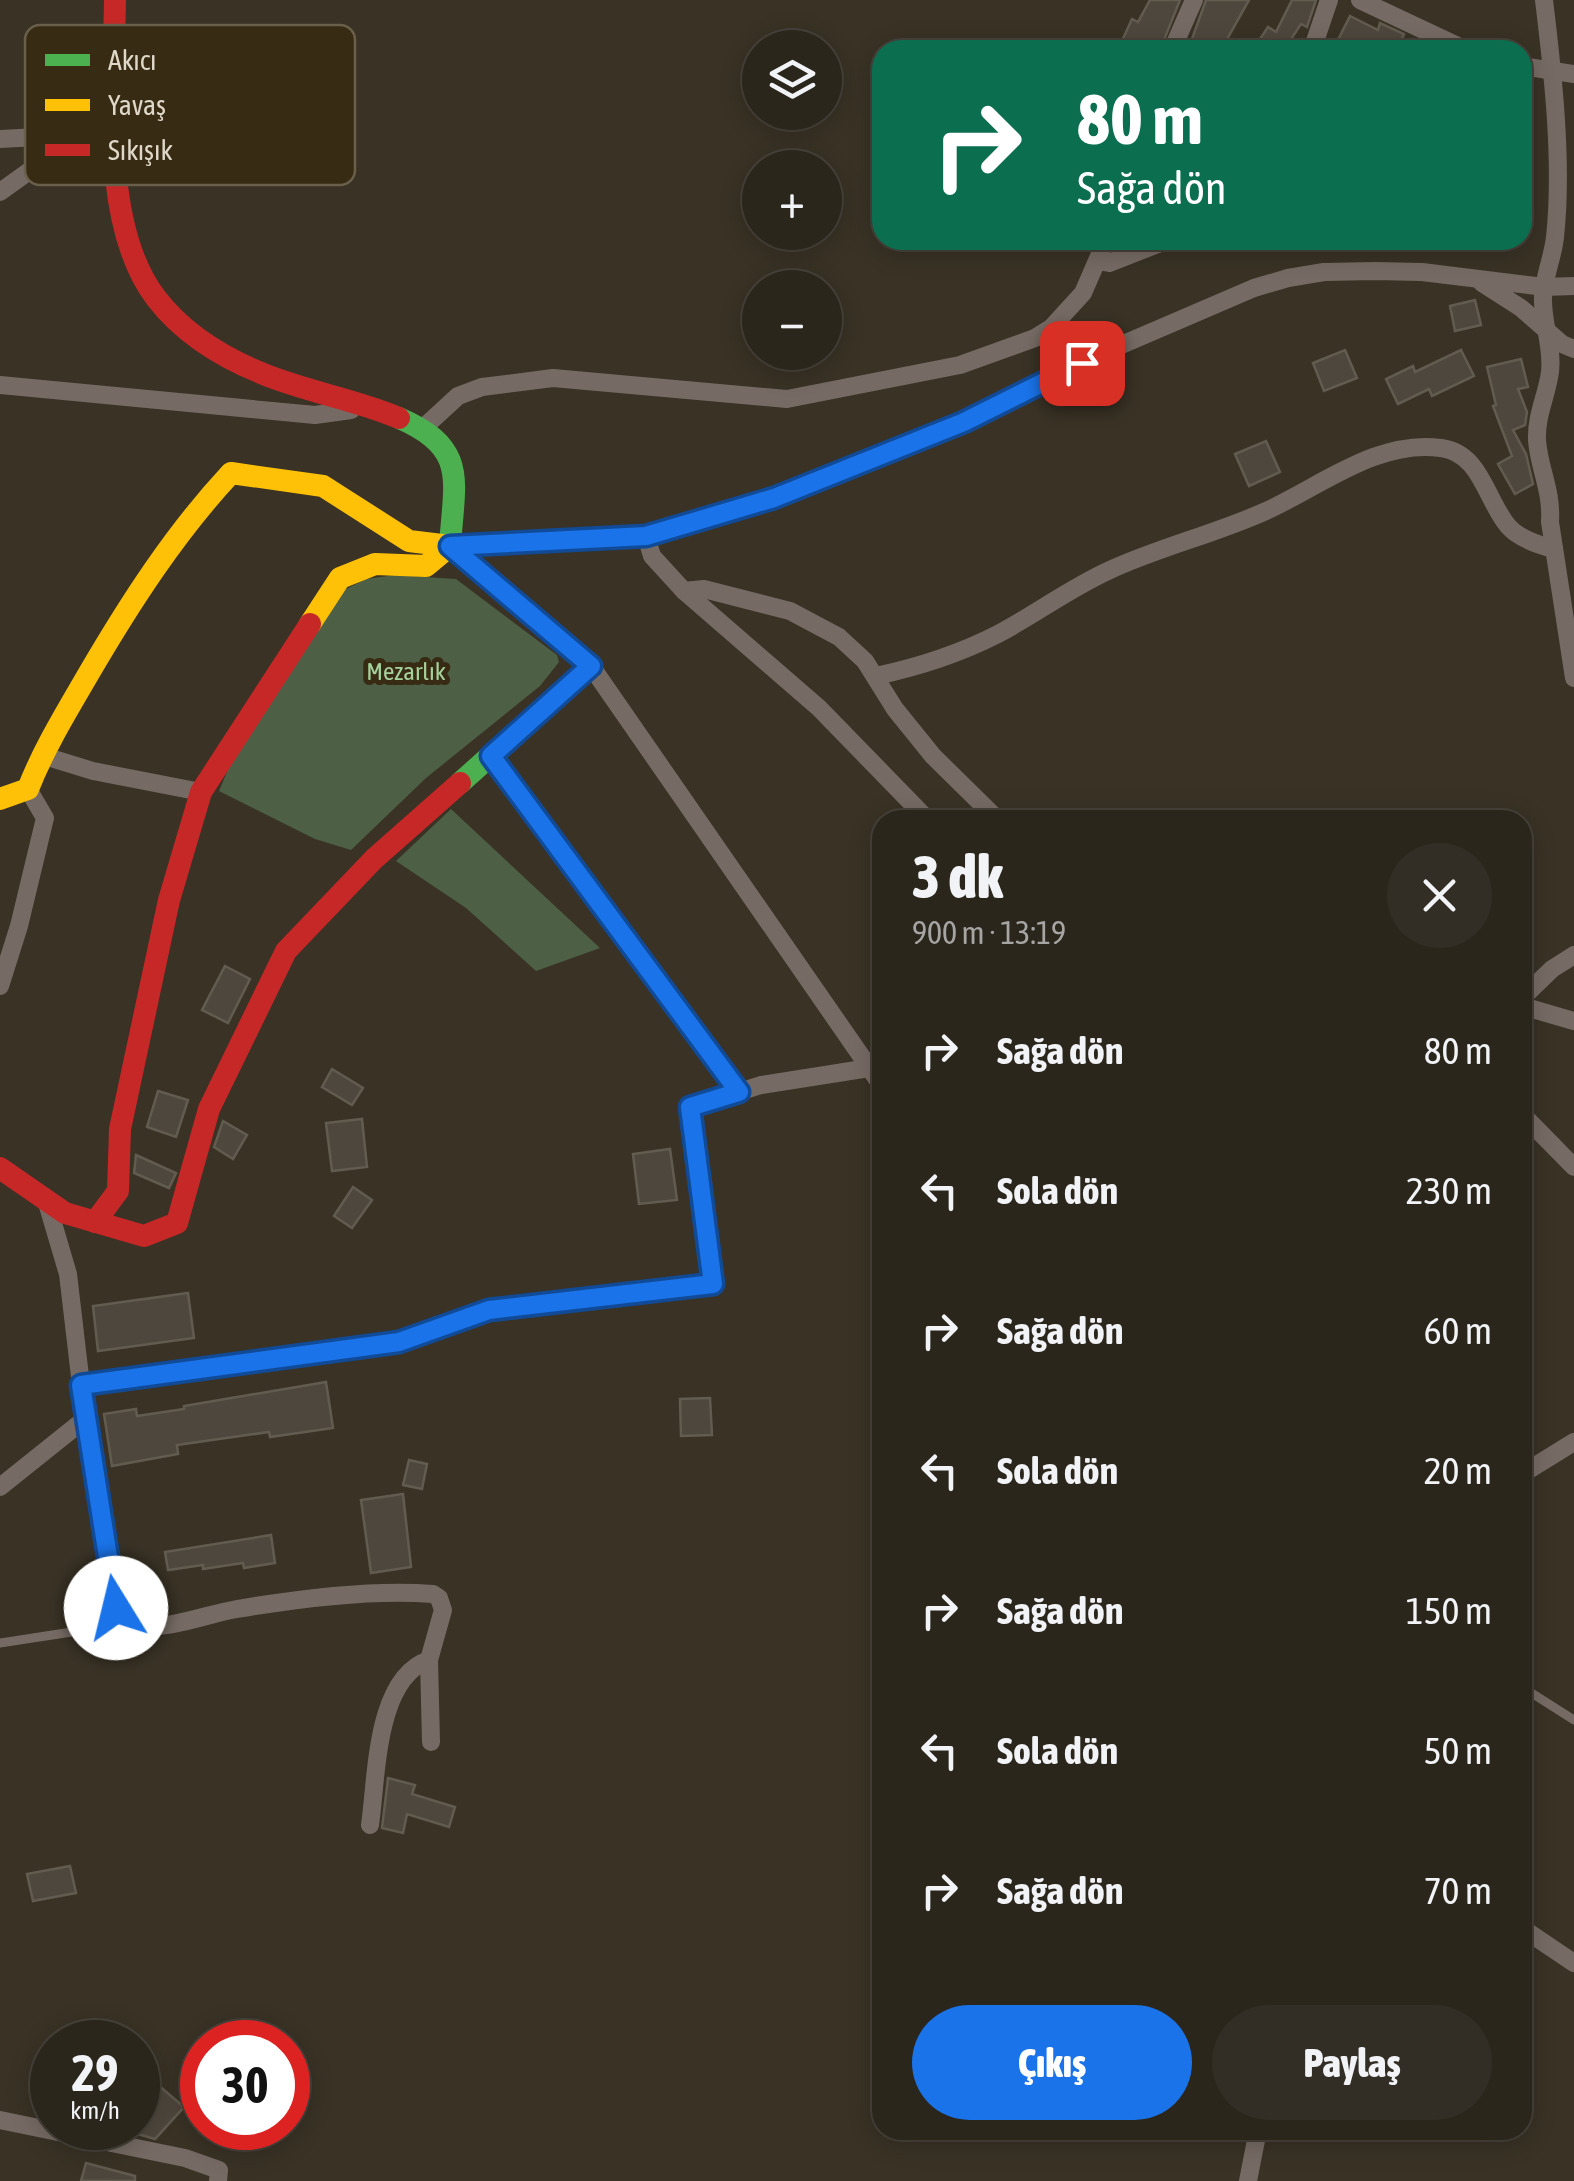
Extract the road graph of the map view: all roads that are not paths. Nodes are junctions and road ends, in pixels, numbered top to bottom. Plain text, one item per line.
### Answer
1 (115, 0) edge
2 (1194, 0) edge
3 (1329, 0) edge
4 (1360, 0) edge
5 (1544, 0) edge
6 (115, 25) edge
7 (1176, 40) edge
8 (1315, 40) edge
9 (1445, 40) edge
10 (1532, 68) edge
11 (1553, 72) junction
12 (1574, 74) edge
13 (25, 137) edge
14 (0, 139) edge
15 (25, 174) edge
16 (119, 185) edge
17 (0, 192) edge
18 (1102, 250) edge
19 (1144, 250) edge
20 (1098, 261) junction
21 (1473, 278) junction
22 (1574, 286) edge
23 (1544, 287) junction
24 (1545, 328) junction
25 (1574, 349) edge
26 (0, 385) edge
27 (355, 402) junction
28 (421, 430) junction
29 (646, 536) junction
30 (450, 546) junction
31 (1554, 549) junction
32 (684, 591) junction
33 (591, 666) junction
34 (876, 676) junction
35 (1574, 678) edge
36 (41, 755) junction
37 (491, 756) junction
38 (28, 789) junction
39 (201, 792) junction
40 (0, 800) edge
41 (918, 810) edge
42 (988, 810) edge
43 (1574, 955) edge
44 (4, 965) edge
45 (0, 986) edge
46 (1532, 988) edge
47 (1532, 1009) edge
48 (1574, 1021) edge
49 (872, 1060) edge
50 (872, 1068) edge
51 (739, 1092) junction
52 (1532, 1124) edge
53 (0, 1168) edge
54 (1574, 1168) edge
55 (47, 1203) junction
56 (95, 1222) junction
57 (81, 1385) junction
58 (85, 1419) junction
59 (1574, 1442) edge
60 (1532, 1468) edge
61 (0, 1487) edge
62 (126, 1620) junction
63 (0, 1643) edge
64 (428, 1660) junction
65 (1532, 1693) edge
66 (1574, 1720) edge
67 (431, 1742) dead end
68 (370, 1824) dead end
69 (1532, 1935) edge
70 (1574, 1964) edge
71 (0, 2120) edge
72 (1256, 2140) edge
73 (218, 2181) edge
74 (1248, 2181) edge

1 - 6 street
2 - 7 street
3 - 8 street
4 - 9 street
5 - 11 street
10 - 11 street
11 - 12 street
11 - 23 street
13 - 14 street
15 - 17 street
16 - 27 street
18 - 20 street
19 - 20 street
20 - 28 street
21 - 23 street
21 - 24 street
21 - 29 street
22 - 23 street
23 - 24 street
24 - 25 street
24 - 31 street
26 - 27 street
27 - 28 street
28 - 30 street
29 - 30 street
29 - 32 street
30 - 33 street
30 - 36 street
30 - 39 street
31 - 34 street
31 - 35 street
32 - 34 street
32 - 41 street
33 - 37 street
33 - 49 street
34 - 42 street
36 - 38 street
36 - 39 street
37 - 51 street
37 - 56 street
38 - 40 street
38 - 44 street
39 - 56 street
43 - 46 street
44 - 45 street
47 - 48 street
50 - 51 street
51 - 57 street
52 - 54 street
53 - 55 street
55 - 56 street
55 - 57 street
57 - 58 street
58 - 61 street
58 - 62 street
59 - 60 street
62 - 63 lane
62 - 64 street
64 - 67 street
64 - 68 street
65 - 66 lane
69 - 70 street
71 - 73 street
72 - 74 street

